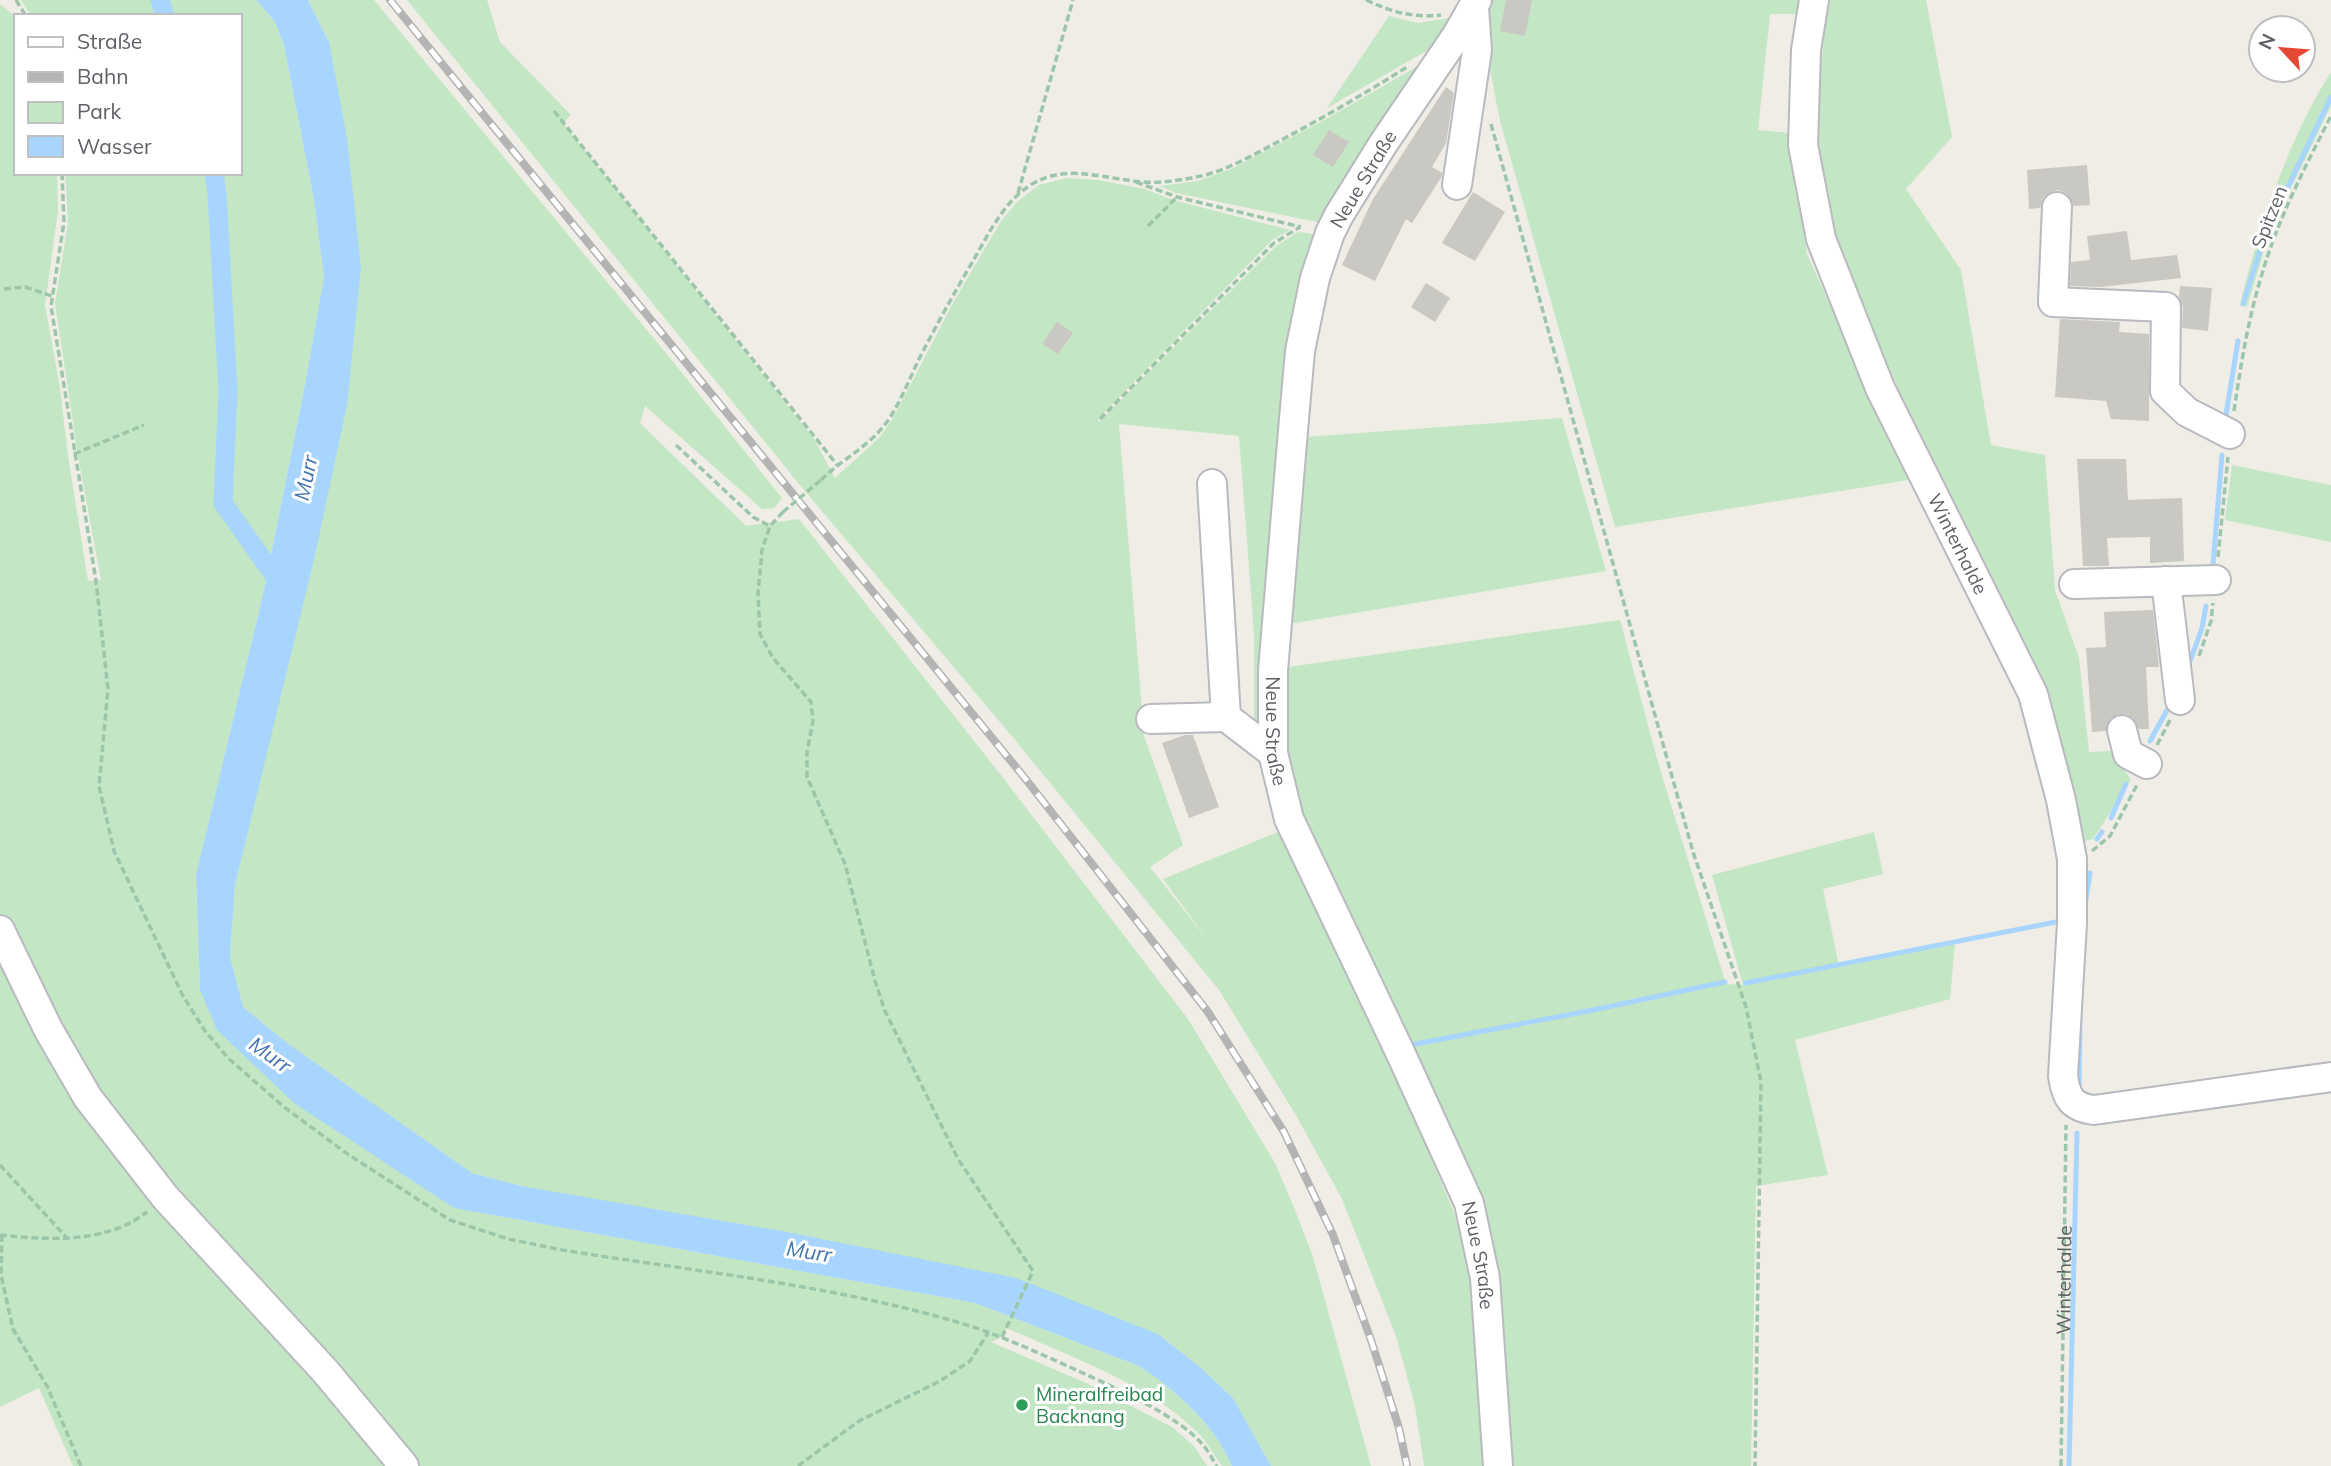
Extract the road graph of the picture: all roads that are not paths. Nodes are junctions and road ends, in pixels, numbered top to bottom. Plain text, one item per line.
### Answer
1 (1814, 0) edge
2 (1475, 4) edge
3 (1457, 185) dead end
4 (2057, 207) dead end
5 (2230, 434) dead end
6 (1212, 484) dead end
7 (2216, 580) dead end
8 (2166, 581) junction
9 (2074, 583) dead end
10 (2180, 700) dead end
11 (1226, 717) junction
12 (1151, 719) dead end
13 (2122, 730) dead end
14 (1273, 753) junction
15 (2147, 764) dead end
16 (0, 930) edge
17 (2331, 1077) edge
18 (404, 1466) edge
19 (1498, 1466) edge

1 - 17 street, Winterhalde
2 - 3 street
2 - 14 street, Neue Straße
4 - 5 street
6 - 11 street
7 - 8 street
8 - 9 street
8 - 10 street
11 - 12 street
11 - 14 street
13 - 15 street
14 - 19 street, Neue Straße
16 - 18 street

